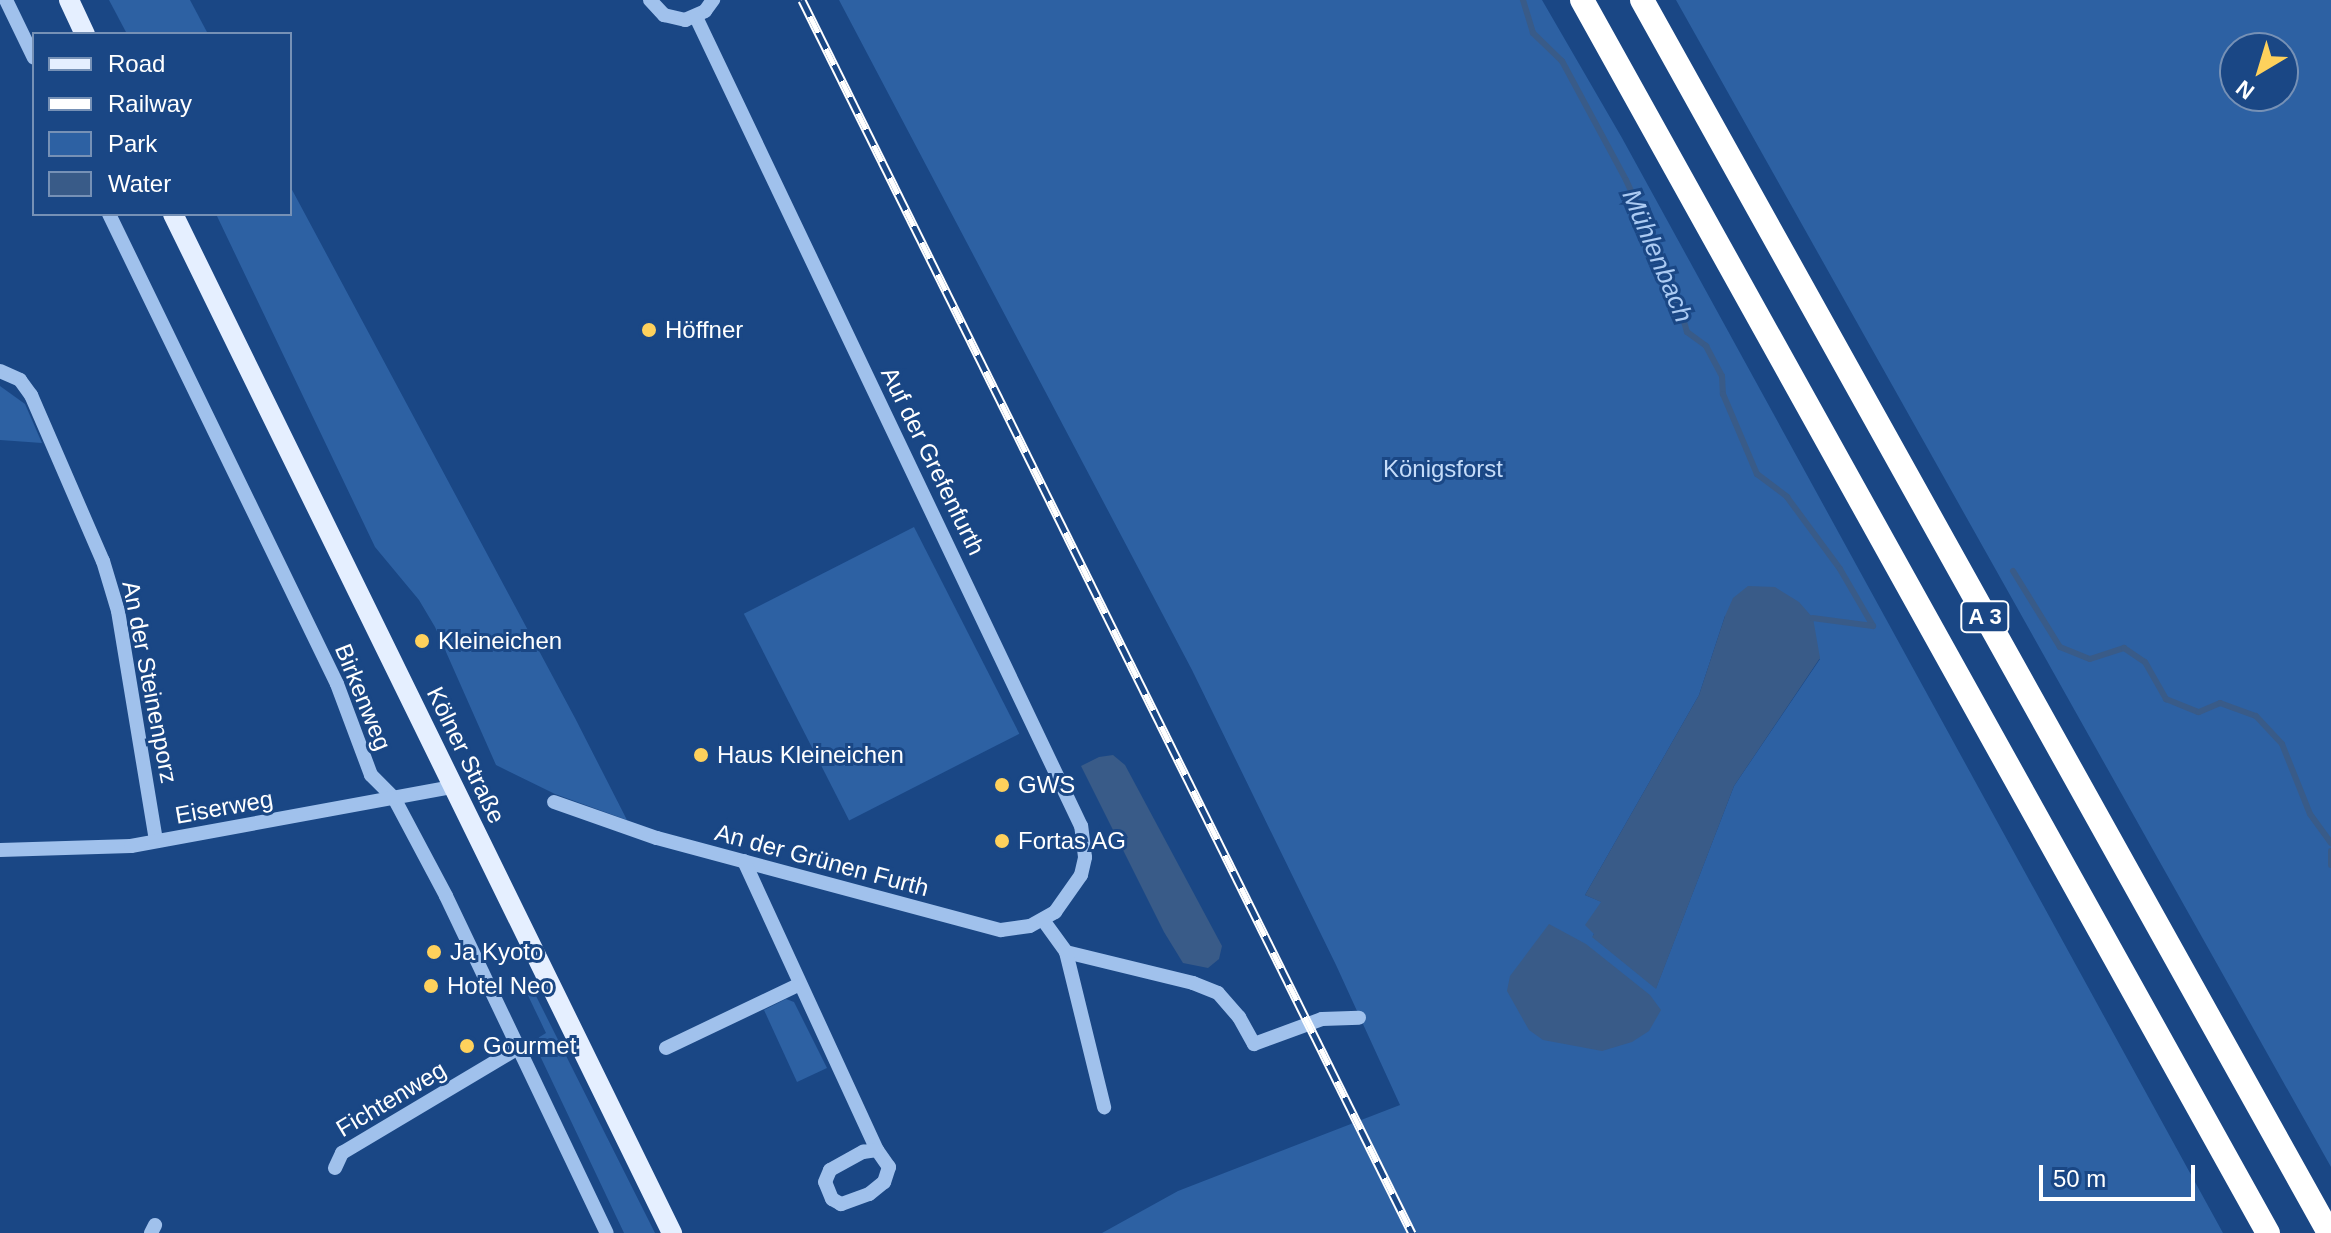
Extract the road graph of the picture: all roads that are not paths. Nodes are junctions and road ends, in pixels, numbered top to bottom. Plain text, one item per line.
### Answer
1 (6, 0) edge
2 (69, 0) edge
3 (650, 0) edge
4 (713, 0) edge
5 (1582, 0) edge
6 (1642, 0) edge
7 (696, 17) junction
8 (84, 32) edge
9 (32, 54) edge
10 (110, 216) edge
11 (174, 216) edge
12 (0, 371) edge
13 (453, 787) junction
14 (394, 798) junction
15 (554, 802) dead end
16 (156, 841) junction
17 (0, 850) edge
18 (744, 861) junction
19 (1043, 920) junction
20 (1066, 952) junction
21 (800, 984) junction
22 (1359, 1018) dead end
23 (518, 1048) junction
24 (666, 1048) dead end
25 (1104, 1107) dead end
26 (877, 1150) junction
27 (335, 1168) dead end
28 (607, 1233) edge
29 (672, 1233) edge
30 (2268, 1233) edge
31 (2329, 1233) edge

1 - 9 street
2 - 8 main road
3 - 7 street
4 - 7 street
5 - 30 highway, A 3
6 - 31 highway, A 3
7 - 19 street, Auf der Grefenfurth
10 - 14 street, Birkenweg
11 - 13 main road, Kölner Straße
12 - 16 street, An der Steinenporz
13 - 14 street, Eiserweg
13 - 29 main road, Kölner Straße
14 - 16 street, Eiserweg
14 - 23 street, Birkenweg
15 - 18 street, An der Grünen Furth
16 - 17 street, Eiserweg
18 - 19 street, An der Grünen Furth
18 - 21 street
19 - 20 street
20 - 22 street
20 - 25 street
21 - 24 street
21 - 26 street
23 - 27 street, Fichtenweg
23 - 28 street, Birkenweg
26 - 26 street

